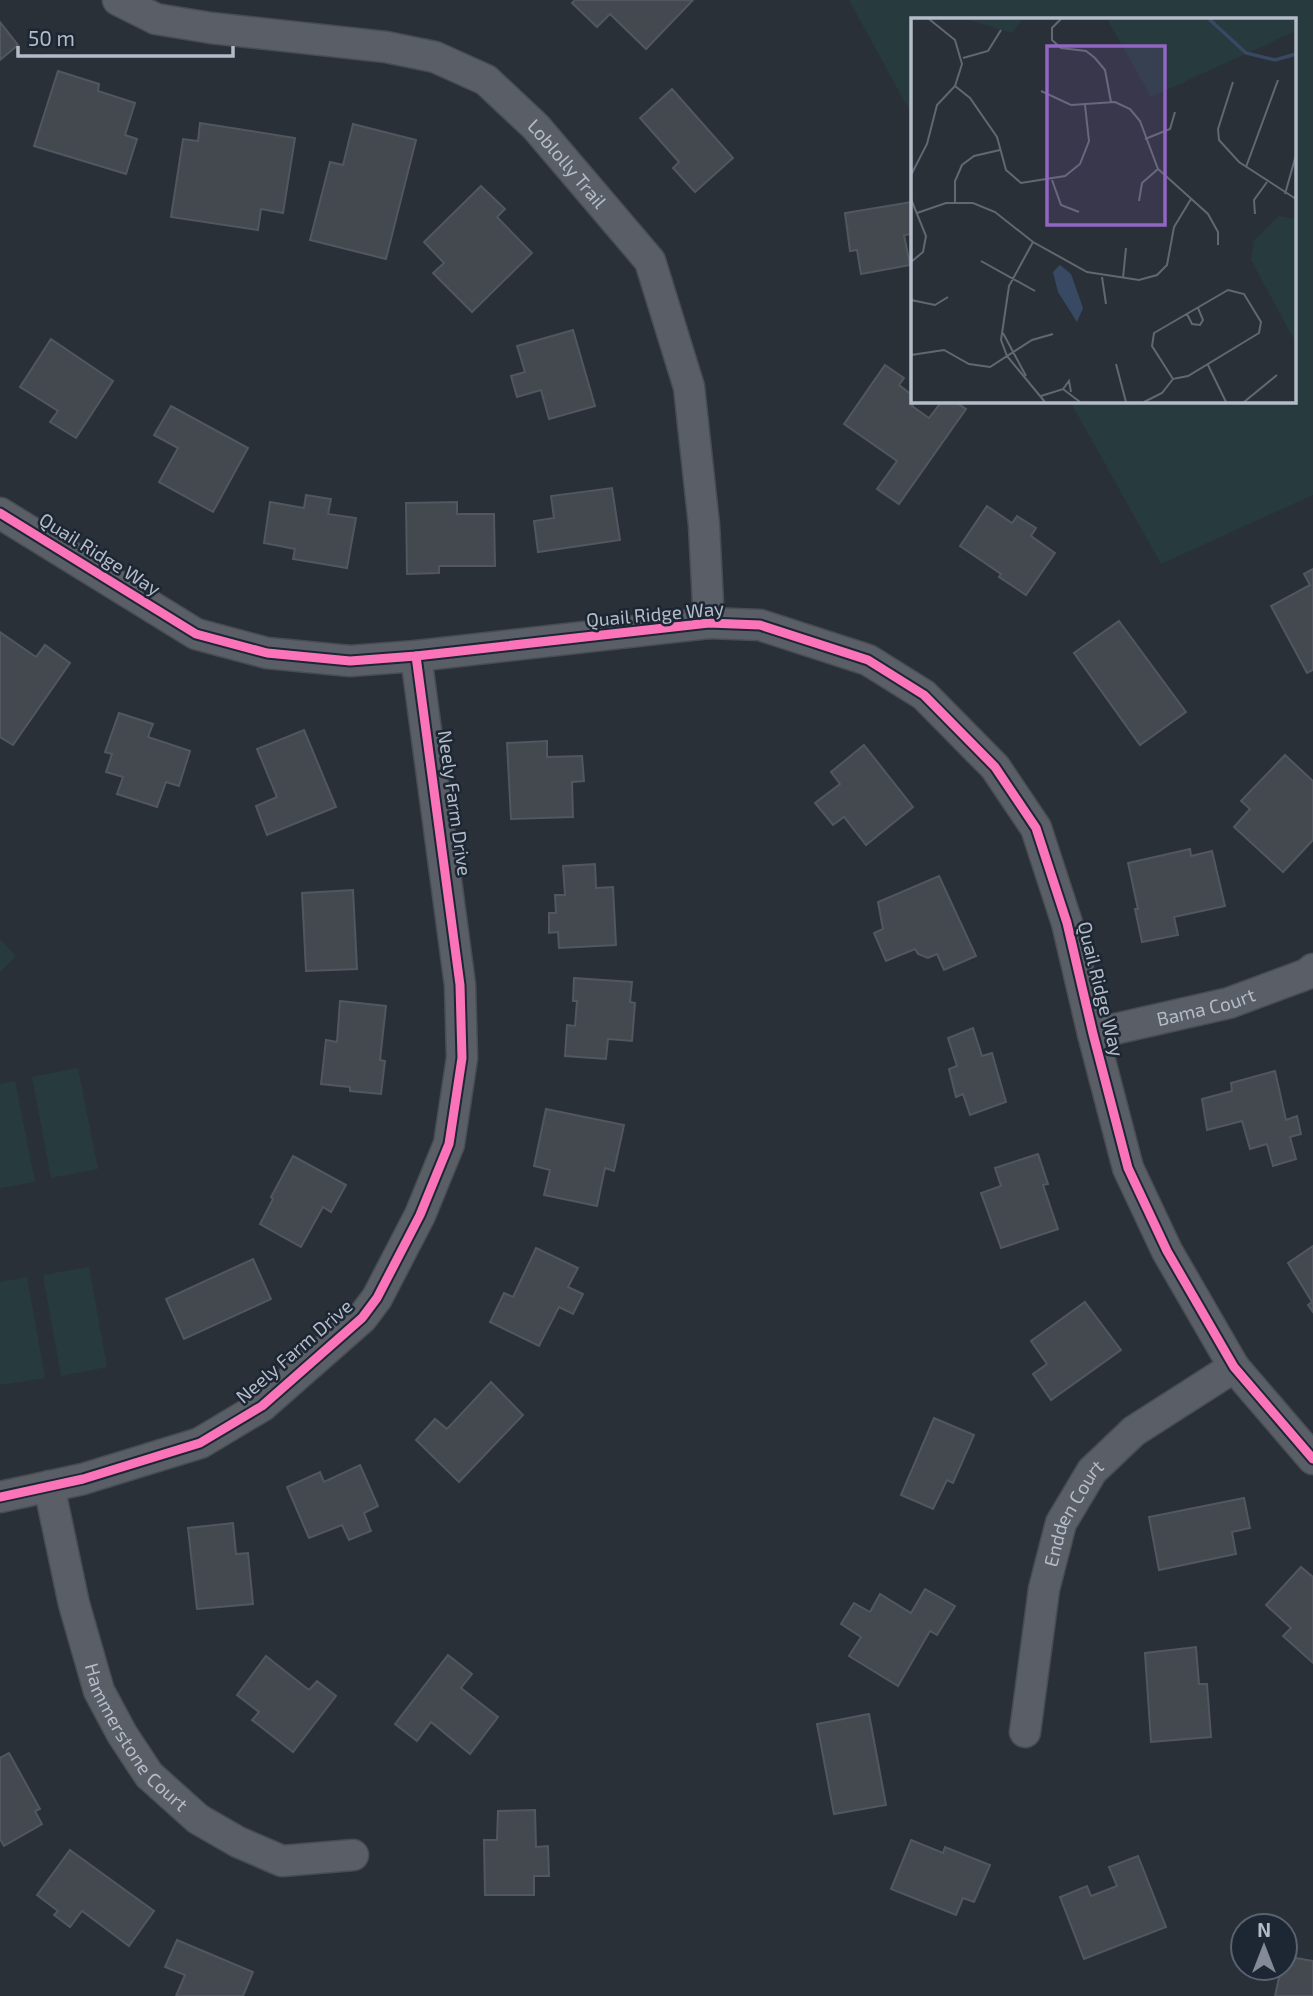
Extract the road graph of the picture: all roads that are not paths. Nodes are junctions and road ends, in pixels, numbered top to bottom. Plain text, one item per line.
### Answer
1 (118, 0) edge
2 (0, 513) edge
3 (709, 623) junction
4 (416, 656) junction
5 (1313, 968) edge
6 (1093, 1034) junction
7 (1234, 1367) junction
8 (1313, 1459) edge
9 (49, 1486) junction
10 (0, 1497) edge
11 (1025, 1732) dead end
12 (353, 1855) dead end

1 - 3 street, Loblolly Trail
2 - 4 street, Quail Ridge Way
3 - 4 street, Quail Ridge Way
3 - 6 street, Quail Ridge Way
4 - 9 street, Neely Farm Drive
5 - 6 street, Bama Court
6 - 7 street, Quail Ridge Way
7 - 8 street, Quail Ridge Way
7 - 11 street, Endden Court
9 - 10 street, Neely Farm Drive
9 - 12 street, Hammerstone Court

